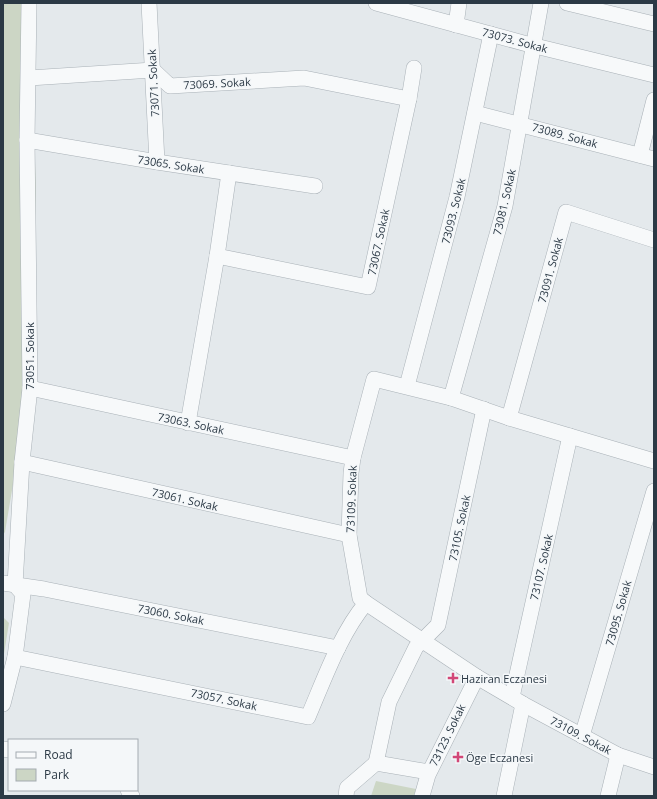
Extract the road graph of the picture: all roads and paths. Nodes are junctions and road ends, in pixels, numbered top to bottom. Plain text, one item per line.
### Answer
1 (29, 3) edge
2 (149, 3) edge
3 (377, 3) edge
4 (459, 3) edge
5 (541, 3) edge
6 (567, 3) edge
7 (654, 24) edge
8 (456, 25) junction
9 (491, 34) junction
10 (533, 46) junction
11 (414, 68) dead end
12 (153, 70) junction
13 (654, 75) edge
14 (29, 78) junction
15 (409, 99) junction
16 (654, 100) edge
17 (475, 113) junction
18 (519, 124) junction
19 (27, 140) junction
20 (647, 157) edge
21 (157, 162) junction
22 (229, 173) junction
23 (315, 186) dead end
24 (654, 240) edge
25 (217, 256) junction
26 (407, 386) junction
27 (30, 388) junction
28 (451, 398) junction
29 (484, 409) junction
30 (509, 418) junction
31 (188, 423) junction
32 (570, 436) junction
33 (353, 458) junction
34 (654, 461) edge
35 (22, 462) junction
36 (654, 491) edge
37 (349, 535) junction
38 (9, 584) edge
39 (366, 603) junction
40 (423, 641) junction
41 (338, 648) junction
42 (15, 657) junction
43 (477, 676) junction
44 (518, 700) junction
45 (3, 704) edge
46 (582, 736) junction
47 (618, 755) junction
48 (376, 762) junction
49 (654, 767) edge
50 (429, 772) junction
51 (346, 796) edge
52 (422, 796) edge
53 (504, 796) edge
54 (608, 796) edge

1 - 14 street, 73051. Sokak
2 - 12 street, 73071. Sokak
3 - 8 street, 73073. Sokak
4 - 8 street
5 - 10 street, 73081. Sokak
6 - 7 street
8 - 9 street, 73073. Sokak
9 - 10 street, 73073. Sokak
9 - 17 street, 73093. Sokak
10 - 13 street, 73073. Sokak
10 - 18 street, 73081. Sokak
11 - 15 street, 73067. Sokak
12 - 14 street
12 - 15 street, 73069. Sokak
12 - 21 street, 73071. Sokak
14 - 19 street, 73051. Sokak
15 - 25 street, 73067. Sokak
16 - 20 street
17 - 18 street, 73089. Sokak
17 - 26 street, 73093. Sokak
18 - 20 street, 73089. Sokak
18 - 28 street, 73081. Sokak
19 - 21 street, 73065. Sokak
19 - 27 street, 73051. Sokak
21 - 22 street, 73065. Sokak
22 - 23 street, 73065. Sokak
22 - 25 street
24 - 30 street, 73091. Sokak
25 - 31 street
26 - 28 street, 73109. Sokak
26 - 33 street, 73109. Sokak
27 - 31 street, 73063. Sokak
27 - 35 street, 73051. Sokak
28 - 29 street, 73109. Sokak
29 - 30 street, 73109. Sokak
29 - 40 street, 73105. Sokak
30 - 32 street, 73109. Sokak
31 - 33 street, 73063. Sokak
32 - 34 street, 73109. Sokak
32 - 44 street, 73107. Sokak
33 - 37 street, 73109. Sokak
35 - 37 street, 73061. Sokak
35 - 38 street, 73051. Sokak
36 - 46 street, 73095. Sokak
37 - 39 street, 73109. Sokak
38 - 41 street, 73060. Sokak
38 - 42 street, 73051. Sokak
39 - 40 street, 73109. Sokak
39 - 41 street, 73057. Sokak
40 - 43 street, 73109. Sokak
40 - 48 street, 73105. Sokak
41 - 42 street, 73057. Sokak
42 - 45 street, 73051. Sokak
43 - 44 street, 73109. Sokak
43 - 50 street, 73123. Sokak
44 - 46 street, 73109. Sokak
44 - 53 street, 73107. Sokak
46 - 47 street, 73109. Sokak
47 - 49 street, 73109. Sokak
47 - 54 street
48 - 50 street
48 - 51 street
50 - 52 street, 73123. Sokak

